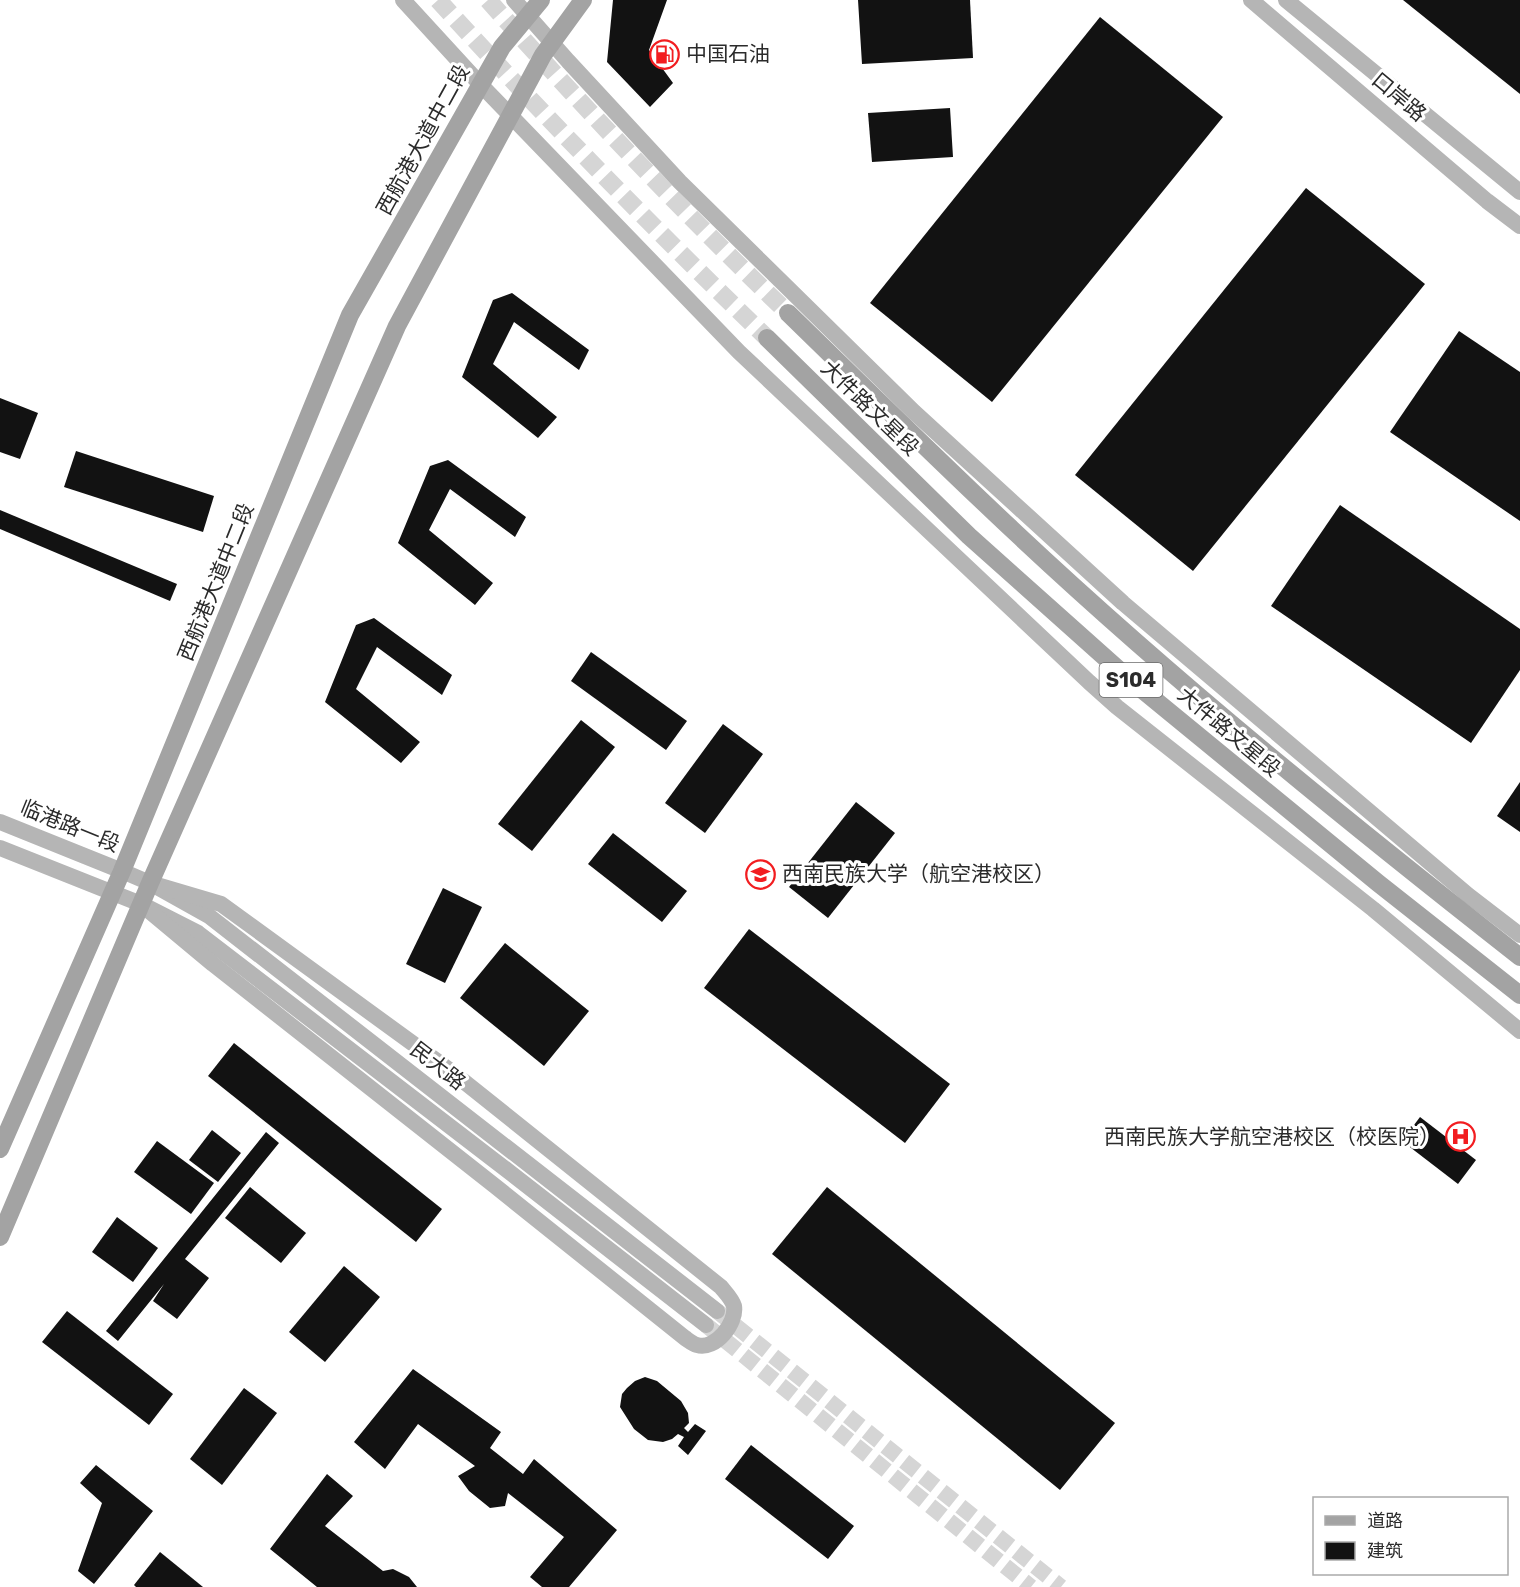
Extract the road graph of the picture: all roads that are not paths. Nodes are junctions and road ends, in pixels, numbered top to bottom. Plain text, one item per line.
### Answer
1 (403, 0) edge
2 (514, 0) edge
3 (541, 0) edge
4 (583, 0) edge
5 (1251, 0) edge
6 (1286, 0) edge
7 (528, 16) junction
8 (552, 43) junction
9 (480, 84) junction
10 (511, 115) junction
11 (1520, 192) edge
12 (1520, 226) edge
13 (788, 313) tunnel mouth
14 (767, 338) tunnel mouth
15 (0, 822) edge
16 (0, 848) edge
17 (122, 871) junction
18 (150, 884) junction
19 (113, 893) junction
20 (141, 904) junction
21 (1520, 935) edge
22 (1520, 957) edge
23 (1520, 995) edge
24 (1520, 1031) edge
25 (0, 1149) edge
26 (0, 1237) edge
27 (717, 1311) tunnel mouth
28 (706, 1325) tunnel mouth

1 - 9 street
2 - 7 street
3 - 7 main road, 西航港大道中二段
4 - 8 main road
5 - 12 street, 口岸路
6 - 11 street, 口岸路
7 - 8 street
7 - 9 main road, 西航港大道中二段
8 - 10 main road
8 - 21 street
9 - 10 street
9 - 17 main road, 西航港大道中二段
10 - 18 main road
10 - 24 street
13 - 22 main road, 大件路文星段 / S104
14 - 23 main road, 大件路文星段 / S104
15 - 17 street, 临港路一段
16 - 19 street
17 - 18 street, 民大路
17 - 19 main road, 西航港大道中二段
18 - 20 main road
18 - 20 street
18 - 27 street, 民大路
19 - 20 street, 民大路
19 - 25 main road, 西航港大道中二段
20 - 26 main road
20 - 28 street, 民大路

